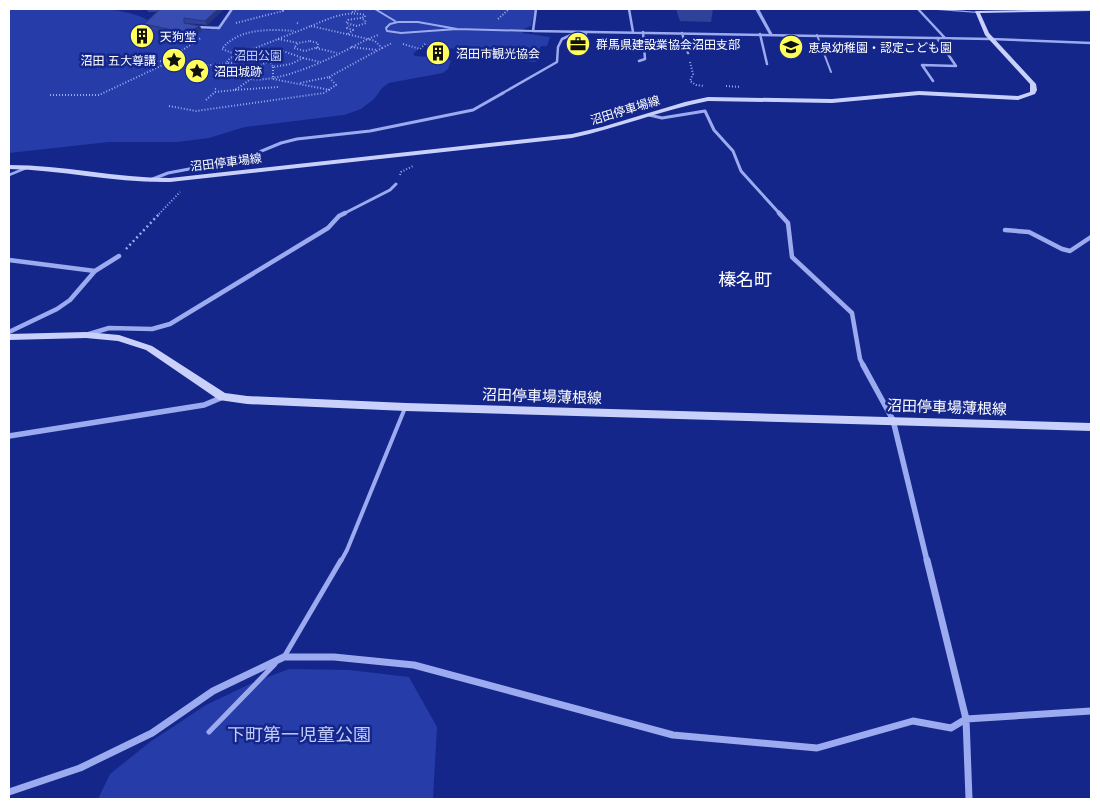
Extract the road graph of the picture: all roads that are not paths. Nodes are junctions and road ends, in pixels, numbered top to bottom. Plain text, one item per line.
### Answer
1 (232, 9) edge
2 (375, 9) edge
3 (536, 9) edge
4 (629, 9) edge
5 (758, 9) edge
6 (918, 9) edge
7 (926, 9) edge
8 (975, 10) edge
9 (1056, 10) edge
10 (1091, 10) edge
11 (395, 21) junction
12 (188, 26) edge
13 (457, 29) junction
14 (532, 31) junction
15 (604, 31) junction
16 (633, 32) junction
17 (643, 32) junction
18 (682, 33) junction
19 (760, 34) junction
20 (771, 34) junction
21 (817, 35) junction
22 (937, 38) junction
23 (945, 38) junction
24 (991, 39) junction
25 (1091, 43) edge
26 (688, 53) road end
27 (639, 61) dead end
28 (767, 64) dead end
29 (830, 72) dead end
30 (933, 81) dead end
31 (649, 115) junction
32 (31, 166) junction
33 (9, 167) edge
34 (9, 175) edge
35 (148, 181) junction
36 (396, 184) dead end
37 (1005, 230) dead end
38 (1091, 237) edge
39 (120, 256) road end
40 (9, 260) edge
41 (95, 271) junction
42 (9, 332) edge
43 (86, 335) junction
44 (9, 337) edge
45 (223, 398) junction
46 (406, 407) junction
47 (893, 420) junction
48 (1091, 427) edge
49 (9, 436) edge
50 (282, 658) junction
51 (1091, 711) edge
52 (966, 719) junction
53 (208, 732) dead end
54 (9, 792) edge
55 (968, 799) edge

1 - 12 street
2 - 11 lane
3 - 14 street
4 - 16 street
5 - 20 street
6 - 23 street
7 - 8 street
8 - 9 main road
8 - 24 main road, 沼田停車場線
9 - 10 main road
11 - 13 lane
11 - 13 lane
13 - 14 lane
14 - 15 street
15 - 16 street
15 - 35 street
16 - 17 street
17 - 18 street
17 - 27 street
18 - 19 street
18 - 26 street
19 - 20 street
19 - 28 street
20 - 21 street
21 - 22 street
21 - 29 lane
22 - 23 street
22 - 30 street
23 - 24 street
24 - 25 street
24 - 31 main road, 沼田停車場線
31 - 35 main road, 沼田停車場線
31 - 47 street
32 - 33 main road, 沼田停車場線
32 - 34 lane
32 - 35 main road, 沼田停車場線
36 - 43 street
37 - 38 street
39 - 41 street
40 - 41 street
41 - 42 street
43 - 44 main road, 沼田停車場薄根線
43 - 45 main road, 沼田停車場薄根線
45 - 46 main road, 沼田停車場薄根線
45 - 49 street
46 - 47 main road, 沼田停車場薄根線
46 - 50 lane
47 - 48 main road, 沼田停車場薄根線
47 - 52 street
50 - 52 street
50 - 53 lane
50 - 54 street
51 - 52 street
52 - 55 street

